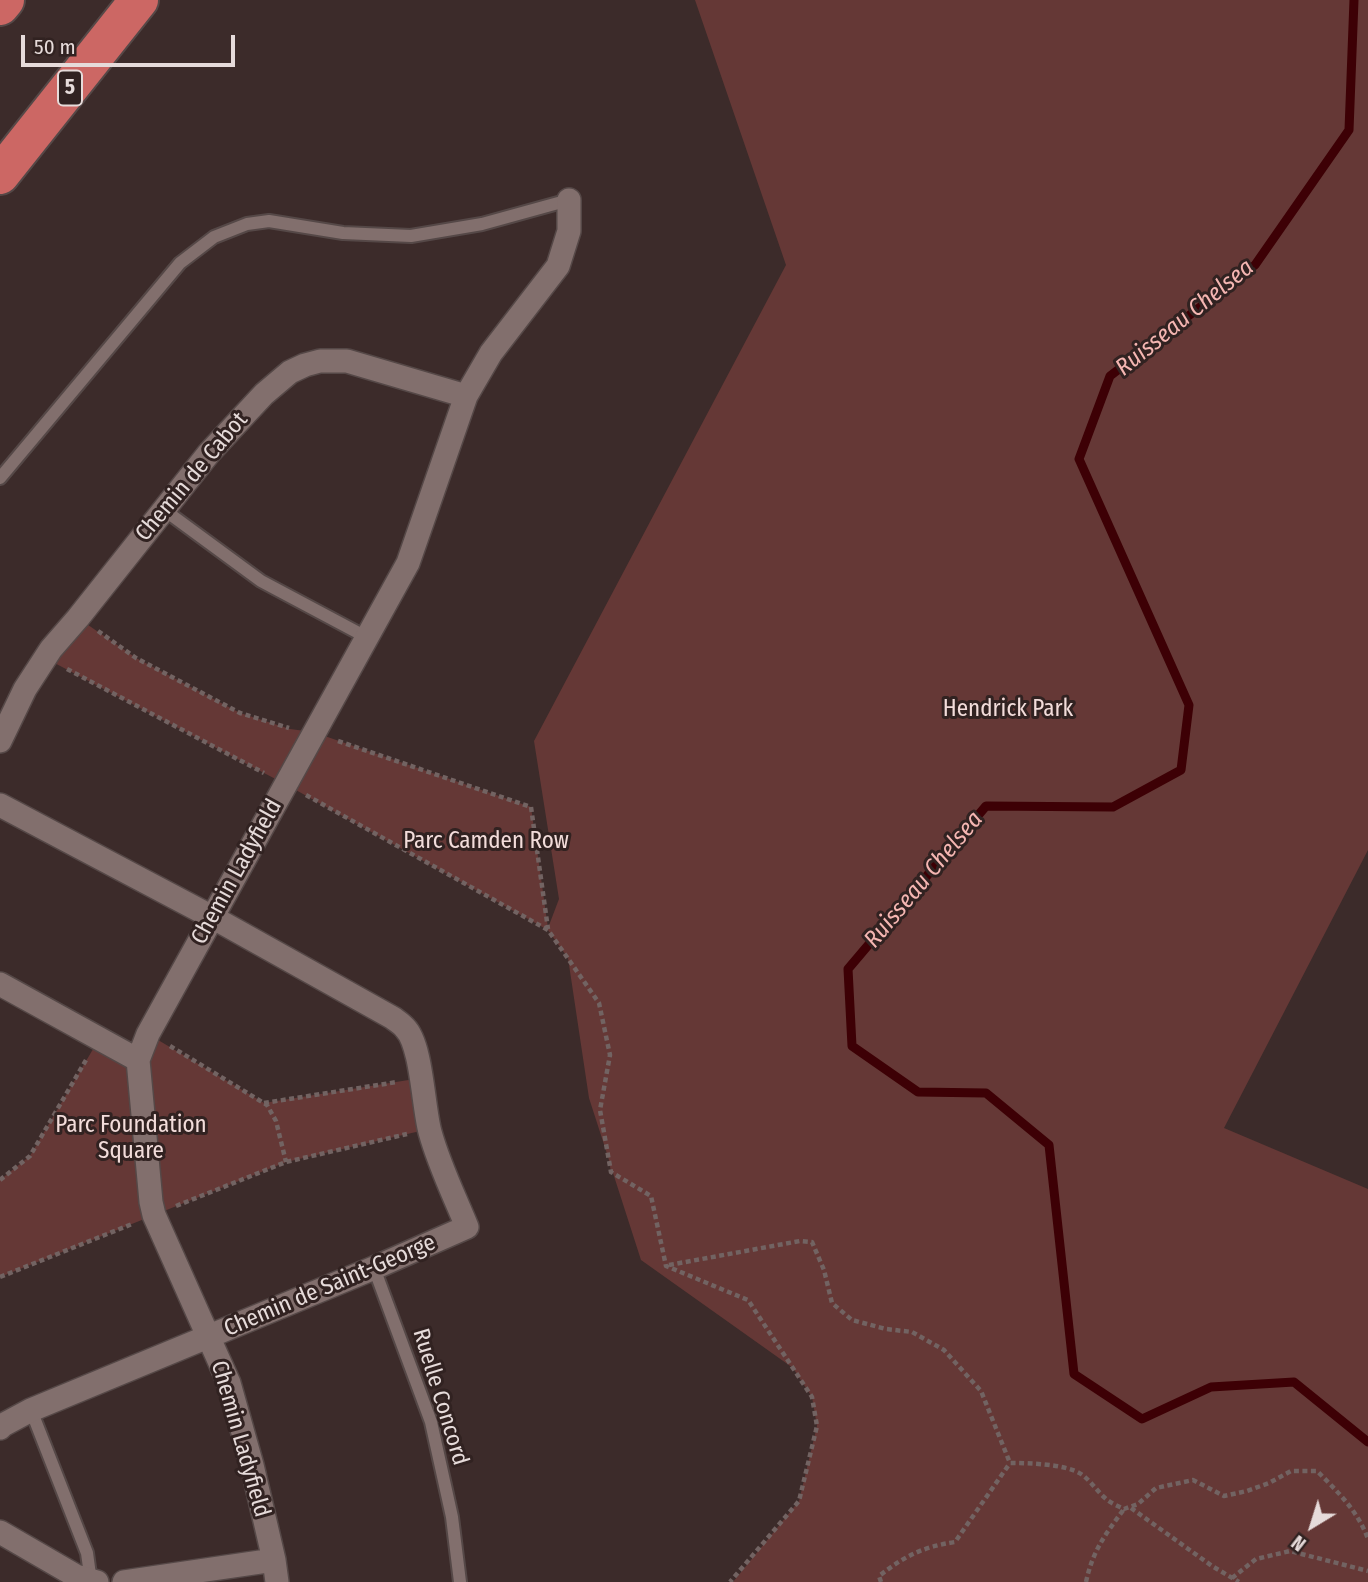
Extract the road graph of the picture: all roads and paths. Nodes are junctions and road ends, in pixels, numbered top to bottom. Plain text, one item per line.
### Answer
1 (5, 0) edge
2 (139, 0) edge
3 (0, 6) edge
4 (0, 175) edge
5 (569, 200) joint
6 (466, 396) junction
7 (0, 478) edge
8 (163, 509) junction
9 (78, 618) junction
10 (368, 638) junction
11 (313, 732) junction
12 (0, 741) edge
13 (0, 805) edge
14 (212, 918) junction
15 (0, 984) edge
16 (148, 1034) junction
17 (86, 1060) dead end
18 (138, 1060) junction
19 (421, 1078) junction
20 (264, 1103) junction
21 (429, 1129) junction
22 (286, 1162) junction
23 (0, 1180) edge
24 (154, 1215) junction
25 (666, 1266) junction
26 (374, 1268) junction
27 (0, 1277) edge
28 (209, 1338) junction
29 (31, 1410) junction
30 (0, 1428) edge
31 (1010, 1463) junction
32 (1127, 1508) junction
33 (0, 1532) edge
34 (1368, 1539) edge
35 (275, 1571) edge
36 (1368, 1571) edge
37 (1232, 1578) junction
38 (93, 1582) edge
39 (124, 1582) edge
40 (460, 1582) edge
41 (730, 1582) edge
42 (881, 1582) edge
43 (1086, 1582) edge
44 (1239, 1582) edge

1 - 3 highway
2 - 4 highway, 5
5 - 6 street, Chemin Ladyfield
5 - 7 lane
6 - 8 street, Chemin de Cabot
6 - 10 street, Chemin Ladyfield
8 - 9 street, Chemin de Cabot
8 - 10 lane
9 - 11 path
9 - 12 street, Chemin de Cabot
10 - 11 street, Chemin Ladyfield
11 - 14 street, Chemin Ladyfield
11 - 25 path
13 - 14 street
14 - 16 street, Chemin Ladyfield
14 - 19 street
15 - 18 street
16 - 18 street, Chemin Ladyfield
16 - 20 path
17 - 23 path
18 - 24 street, Chemin Ladyfield
19 - 20 path
19 - 21 street
20 - 22 path
21 - 22 path
21 - 26 street, Chemin de Saint-George
22 - 24 path
24 - 27 path
24 - 28 street, Chemin Ladyfield
25 - 31 path
25 - 41 path
26 - 28 street, Chemin de Saint-George
26 - 40 lane, Ruelle Concord
28 - 29 street, Chemin de Saint-George
28 - 35 street, Chemin Ladyfield
29 - 30 street, Chemin de Saint-George
29 - 38 lane
31 - 32 path
31 - 42 path
32 - 34 path
32 - 37 path
32 - 43 path
33 - 38 street
35 - 39 street
36 - 37 path
37 - 44 path

